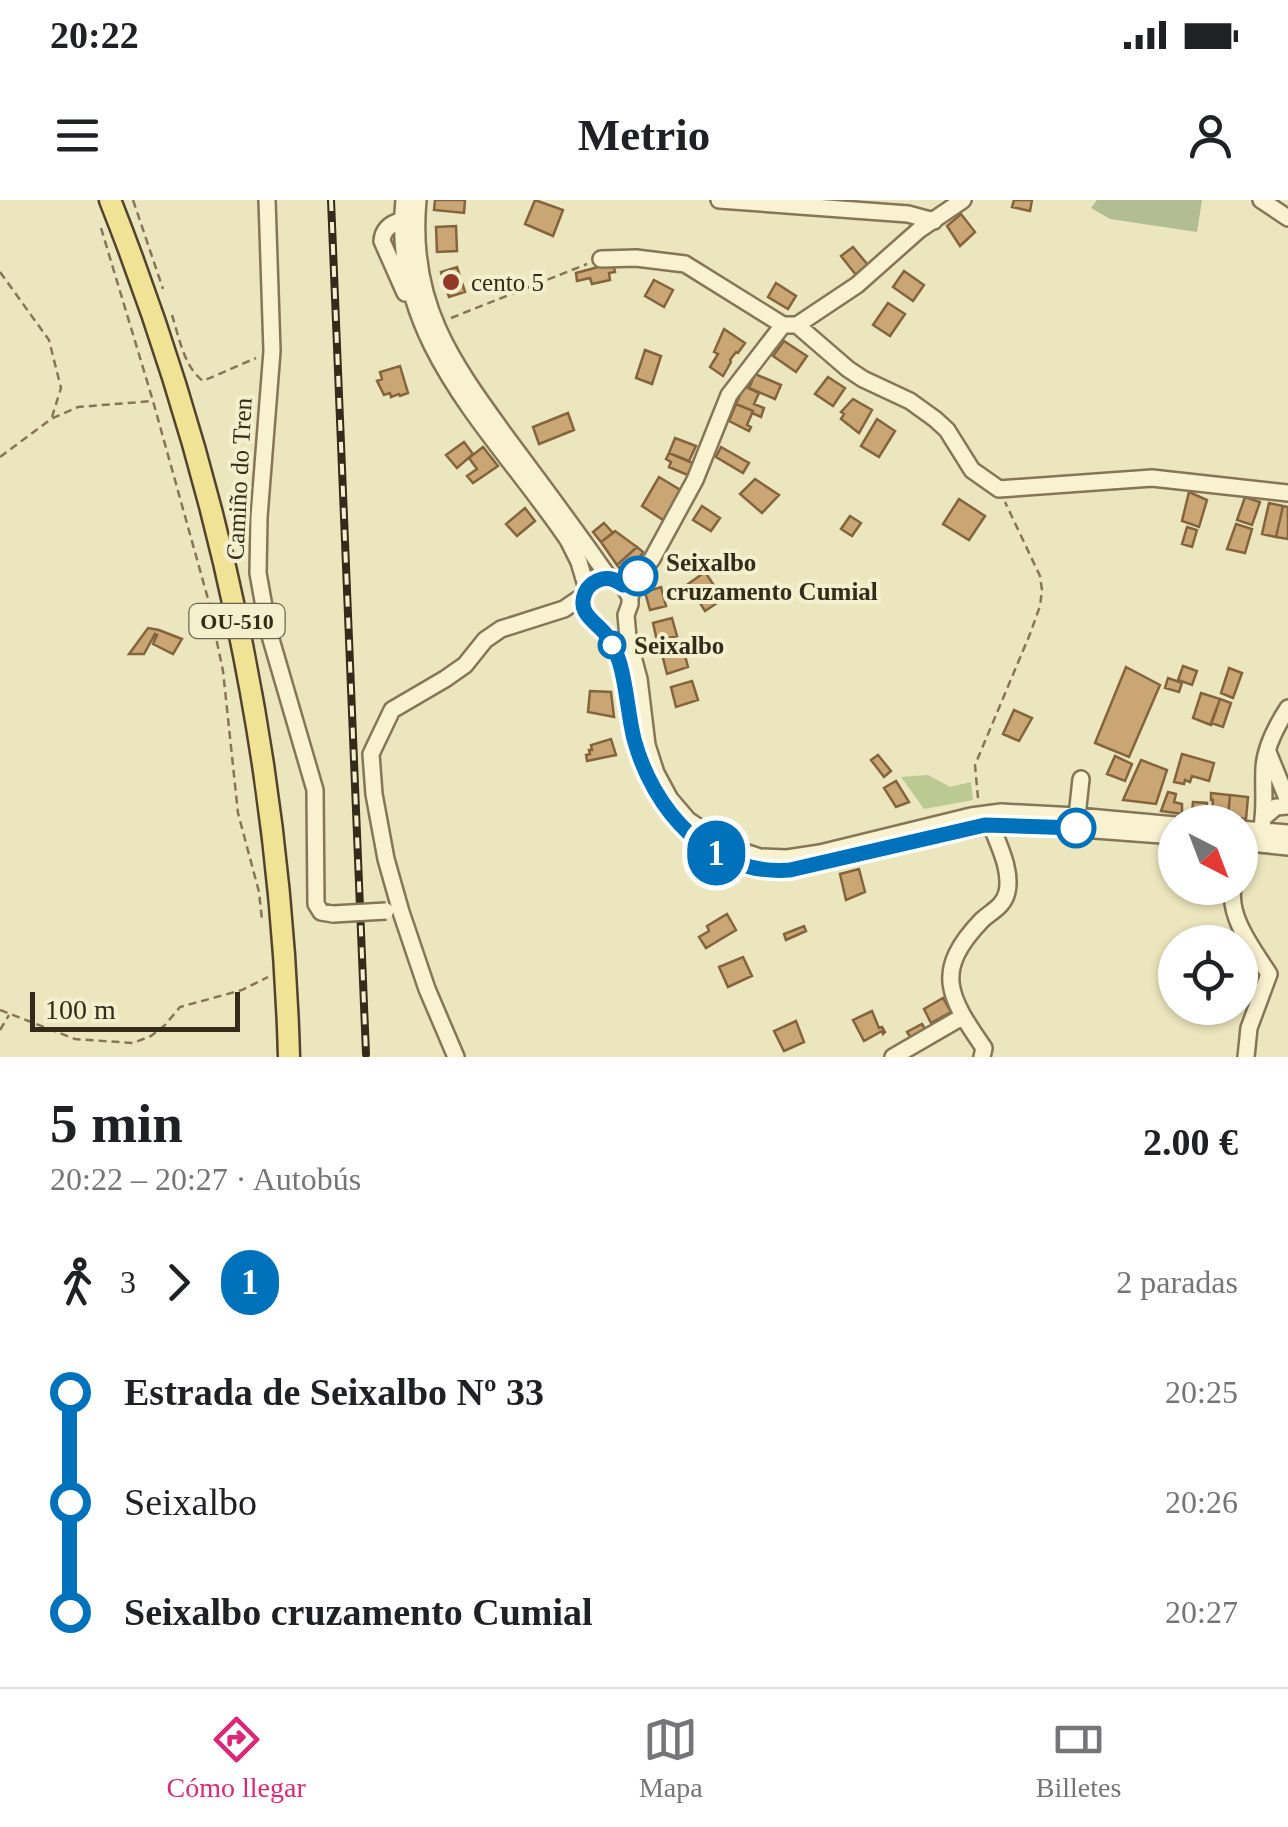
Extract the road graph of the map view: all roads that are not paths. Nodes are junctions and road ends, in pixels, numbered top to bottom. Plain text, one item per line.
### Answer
1 (110, 200) edge
2 (267, 200) edge
3 (411, 200) edge
4 (719, 200) edge
5 (963, 200) edge
6 (1261, 200) edge
7 (1288, 218) edge
8 (934, 220) junction
9 (406, 221) junction
10 (386, 250) junction
11 (407, 252) junction
12 (601, 258) road end
13 (415, 307) junction
14 (790, 325) junction
15 (448, 354) junction
16 (1288, 492) edge
17 (621, 587) junction
18 (585, 592) junction
19 (564, 609) junction
20 (626, 615) junction
21 (593, 621) junction
22 (1288, 708) edge
23 (1268, 752) junction
24 (1080, 779) dead end
25 (1288, 803) edge
26 (1077, 816) junction
27 (990, 821) junction
28 (1158, 823) edge
29 (1265, 828) junction
30 (1258, 834) edge
31 (1158, 835) edge
32 (1258, 840) edge
33 (1288, 840) edge
34 (1233, 905) edge
35 (394, 911) junction
36 (1269, 974) junction
37 (1288, 981) edge
38 (962, 1017) junction
39 (289, 1057) edge
40 (456, 1057) edge
41 (894, 1057) edge
42 (982, 1057) edge
43 (1246, 1057) edge

1 - 39 main road, OU-510
2 - 35 street, Camiño do Tren, bridge
3 - 9 street
3 - 15 street
4 - 8 street
5 - 8 street
6 - 7 street
8 - 14 street
9 - 10 street
9 - 11 street
10 - 11 street
10 - 13 street
11 - 13 street
11 - 15 street
12 - 14 street
13 - 18 street
14 - 16 street
14 - 17 street
15 - 17 street
17 - 18 street
17 - 20 street
18 - 19 street
18 - 21 street
19 - 21 street
19 - 35 street
20 - 21 street
20 - 27 street
21 - 27 street
22 - 23 street
23 - 25 street
23 - 29 street
24 - 26 street
25 - 29 street
26 - 27 street
26 - 27 street
26 - 28 street
27 - 31 street
27 - 38 street
29 - 30 street
29 - 33 street
32 - 33 street
34 - 36 street
35 - 40 street
36 - 37 street
36 - 43 street
38 - 41 street
38 - 42 street

